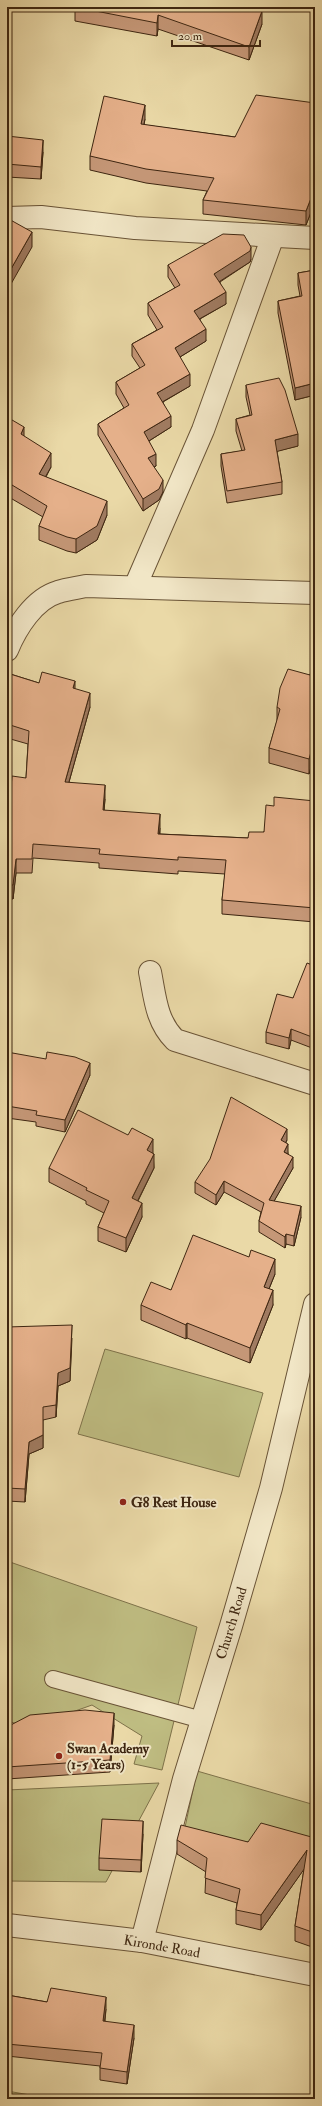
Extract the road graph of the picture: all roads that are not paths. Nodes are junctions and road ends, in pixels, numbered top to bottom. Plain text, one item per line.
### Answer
1 (7, 218) edge
2 (273, 236) junction
3 (315, 238) edge
4 (135, 587) junction
5 (315, 593) edge
6 (7, 650) edge
7 (150, 972) dead end
8 (315, 1084) edge
9 (314, 1311) edge
10 (53, 1679) dead end
11 (202, 1720) junction
12 (7, 1925) edge
13 (142, 1941) junction
14 (315, 1975) edge

1 - 2 street
2 - 3 street
2 - 4 street
4 - 5 street
4 - 6 street
7 - 8 street
9 - 11 street, Church Road
10 - 11 lane
11 - 13 street, Church Road
12 - 13 street, Kironde Road
13 - 14 street, Kironde Road

